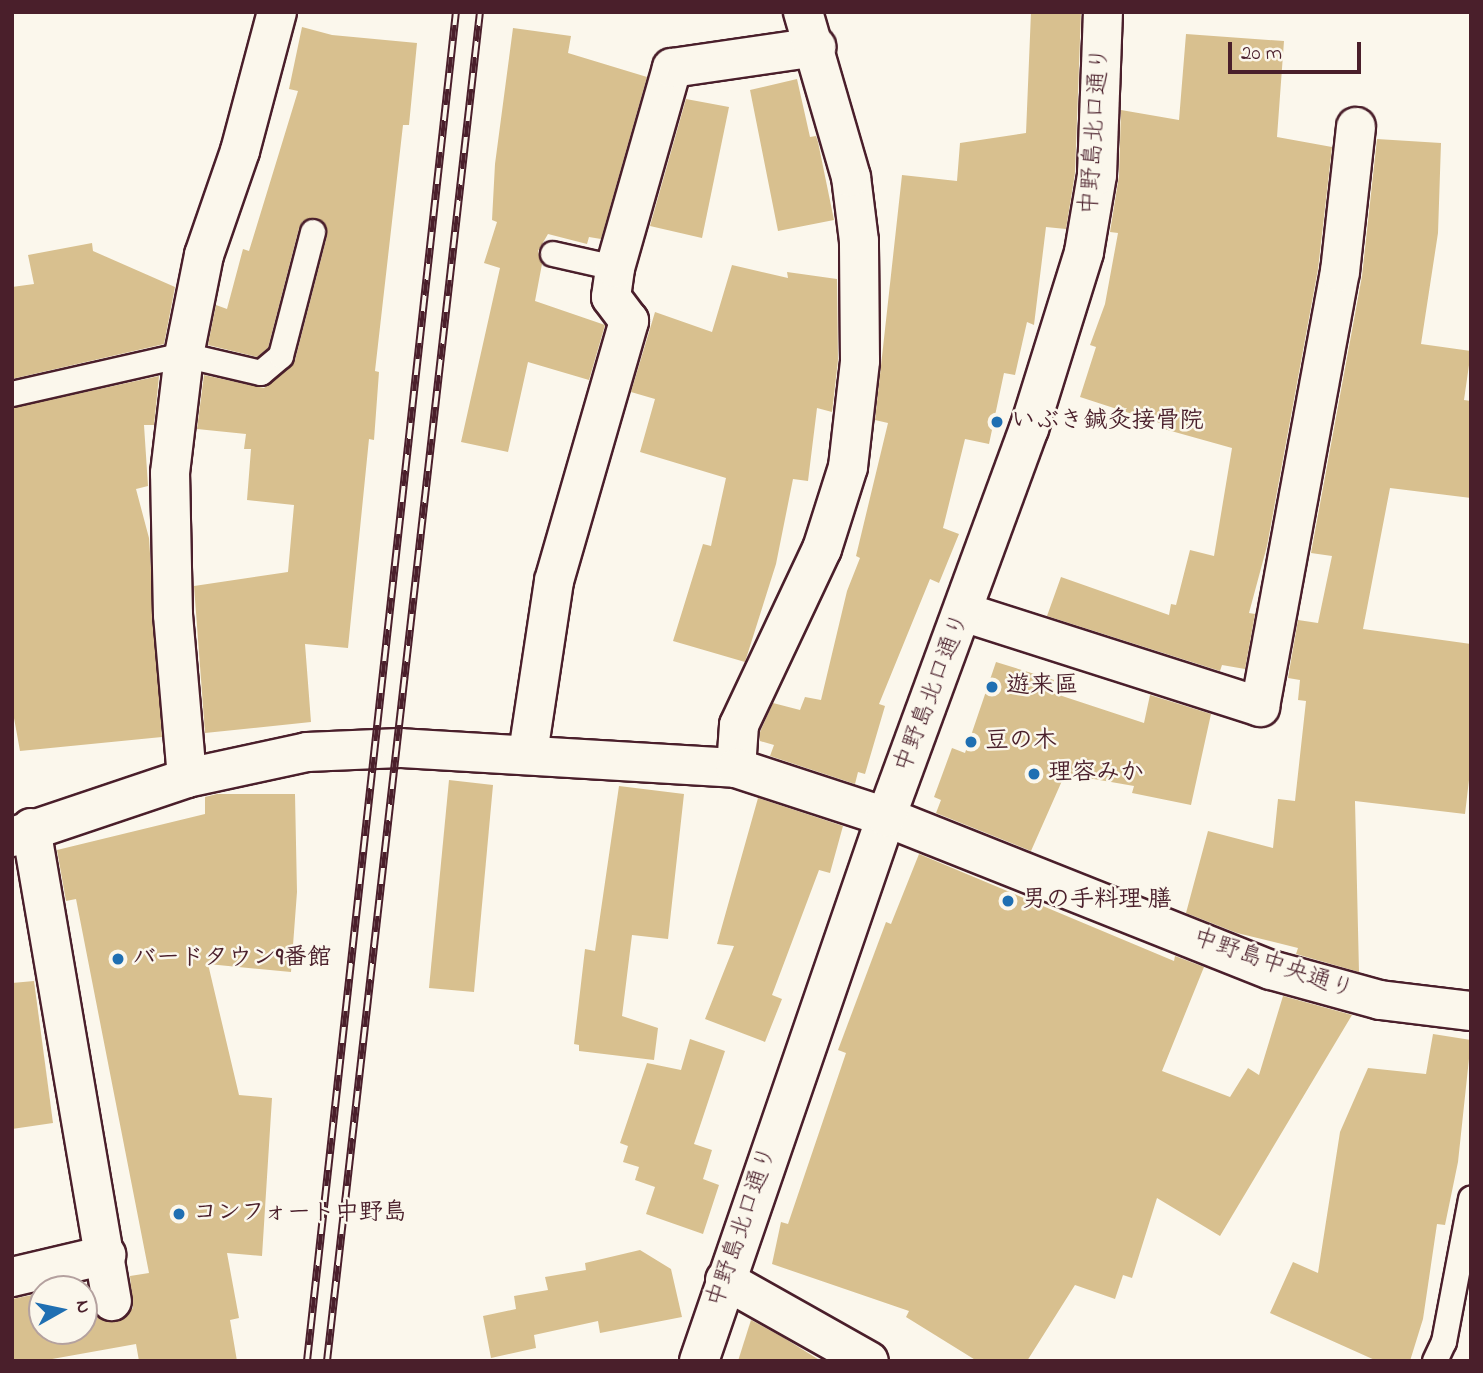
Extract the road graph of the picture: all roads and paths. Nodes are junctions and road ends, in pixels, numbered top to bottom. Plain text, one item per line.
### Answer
1 (277, 12) edge
2 (803, 12) edge
3 (1103, 12) edge
4 (816, 47) junction
5 (1356, 127) dead end
6 (313, 232) dead end
7 (553, 254) dead end
8 (615, 268) junction
9 (184, 355) junction
10 (12, 394) edge
11 (963, 612) junction
12 (528, 753) junction
13 (736, 768) junction
14 (187, 778) junction
15 (886, 817) junction
16 (22, 833) edge
17 (1471, 1011) edge
18 (1471, 1199) edge
19 (106, 1255) junction
20 (12, 1277) edge
21 (725, 1280) junction
22 (112, 1301) dead end
23 (694, 1360) edge
24 (869, 1361) edge
25 (1435, 1361) edge

1 - 9 street
2 - 4 street
3 - 11 street, 中野島北口通り
4 - 8 street
4 - 13 street
5 - 11 street
6 - 9 lane
7 - 8 lane
8 - 12 street
9 - 10 lane
9 - 14 street
11 - 15 street, 中野島北口通り
12 - 13 street, 中野島中央通り
12 - 14 street, 中野島中央通り
13 - 15 street, 中野島中央通り
14 - 16 street, 中野島中央通り
15 - 17 street, 中野島中央通り
15 - 21 street, 中野島北口通り
16 - 19 street
18 - 25 lane
19 - 20 street
19 - 22 street
21 - 23 street, 中野島北口通り
21 - 24 street

